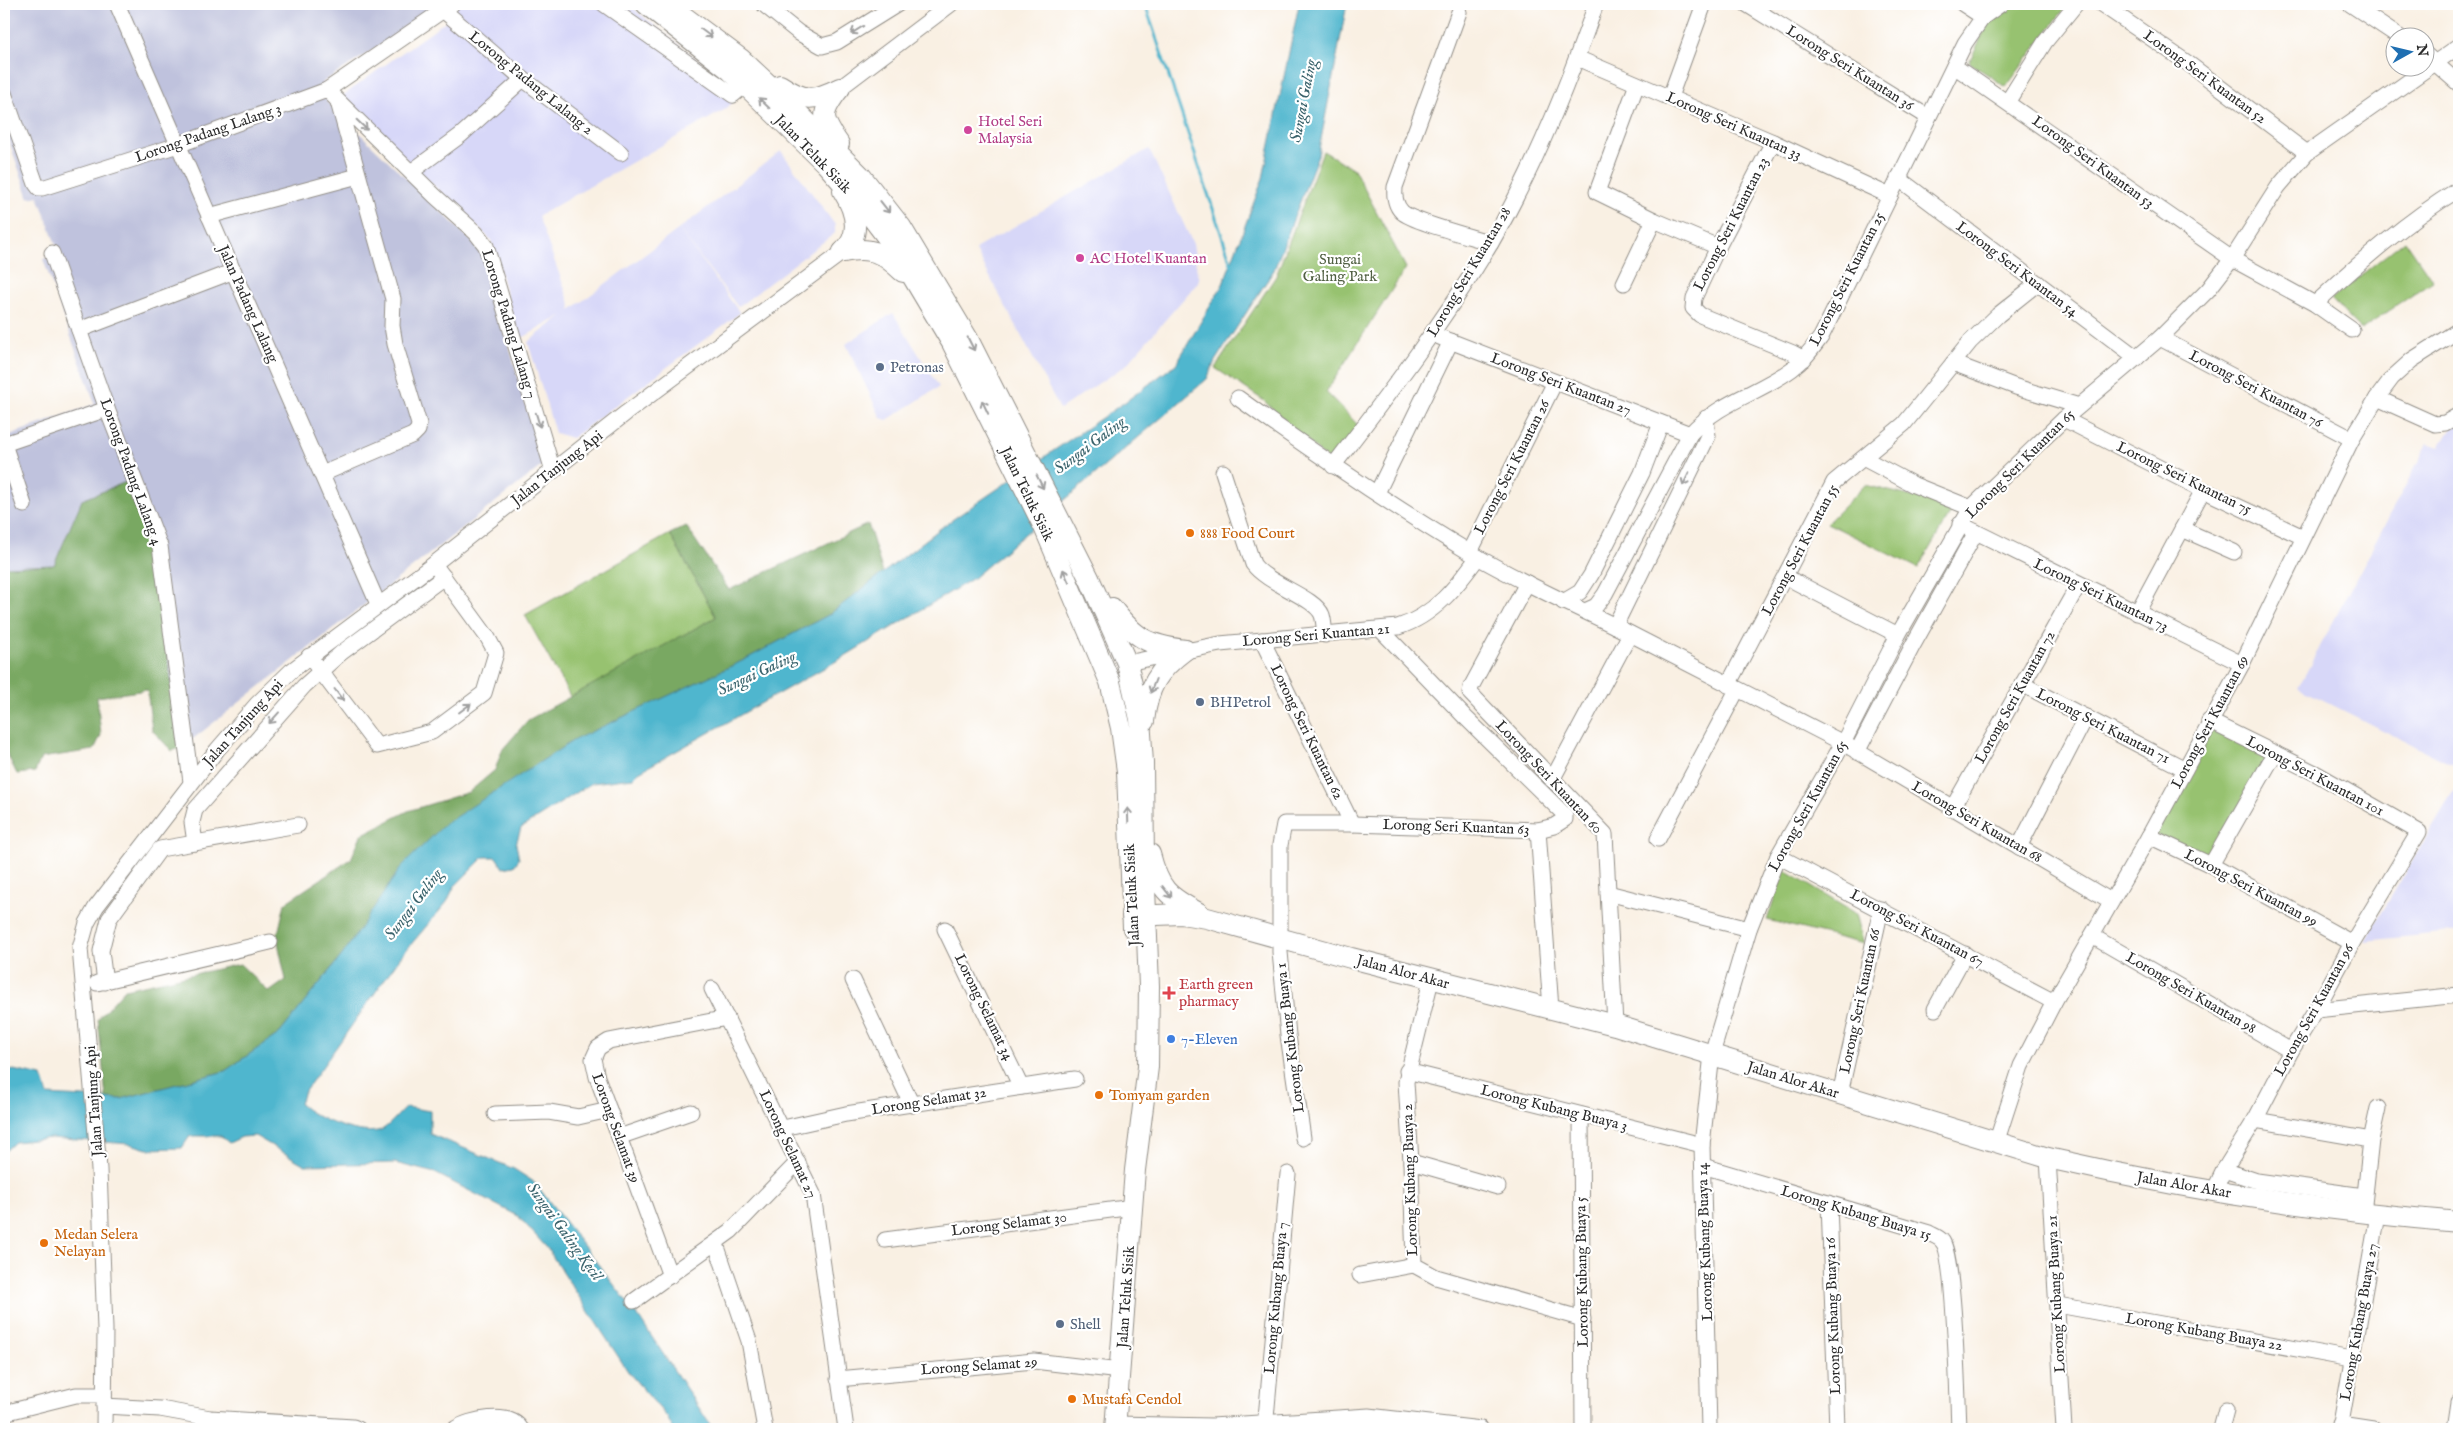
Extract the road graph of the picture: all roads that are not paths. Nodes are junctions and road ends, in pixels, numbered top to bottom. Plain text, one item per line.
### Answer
1 (117, 4) edge
2 (604, 4) edge
3 (763, 4) edge
4 (898, 4) edge
5 (951, 4) edge
6 (1596, 4) edge
7 (1704, 4) edge
8 (1746, 4) edge
9 (1963, 4) edge
10 (2001, 4) edge
11 (2076, 4) edge
12 (2101, 4) edge
13 (2350, 4) edge
14 (655, 5) edge
15 (447, 7) edge
16 (1459, 12) dead end
17 (1983, 17) junction
18 (635, 26) junction
19 (2386, 28) edge
20 (2459, 46) edge
21 (2436, 57) edge
22 (1577, 58) junction
23 (741, 59) junction
24 (2436, 63) edge
25 (1954, 66) junction
26 (523, 78) junction
27 (2406, 78) edge
28 (1636, 84) junction
29 (2459, 84) edge
30 (840, 88) junction
31 (739, 90) junction
32 (4, 93) edge
33 (333, 96) junction
34 (1670, 97) junction
35 (2008, 101) junction
36 (1928, 117) junction
37 (1774, 142) junction
38 (178, 146) junction
39 (621, 153) dead end
40 (2307, 153) junction
41 (826, 164) junction
42 (411, 172) junction
43 (358, 176) junction
44 (861, 176) junction
45 (1898, 178) junction
46 (2459, 189) edge
47 (1890, 196) junction
48 (210, 216) junction
49 (1654, 220) junction
50 (1491, 242) junction
51 (1718, 247) junction
52 (52, 252) dead end
53 (843, 252) junction
54 (2232, 259) junction
55 (234, 271) junction
56 (1624, 283) dead end
57 (2038, 283) junction
58 (920, 287) junction
59 (2316, 304) junction
60 (80, 330) junction
61 (2352, 330) dead end
62 (2459, 330) edge
63 (1432, 334) junction
64 (2160, 338) junction
65 (1452, 341) junction
66 (2137, 358) junction
67 (1804, 359) junction
68 (1952, 362) junction
69 (1555, 382) junction
70 (1238, 398) dead end
71 (2377, 398) junction
72 (2079, 406) junction
73 (107, 409) junction
74 (2459, 415) edge
75 (1706, 418) junction
76 (2064, 419) junction
77 (1661, 423) junction
78 (1690, 434) junction
79 (2352, 439) junction
80 (4, 444) edge
81 (1013, 447) junction
82 (1865, 459) junction
83 (1333, 466) junction
84 (553, 471) junction
85 (1223, 472) dead end
86 (322, 474) junction
87 (2203, 490) junction
88 (1377, 493) junction
89 (24, 505) dead end
90 (1971, 508) junction
91 (1052, 523) junction
92 (1960, 524) junction
93 (2182, 529) junction
94 (1976, 532) junction
95 (2303, 537) junction
96 (2234, 552) dead end
97 (1474, 554) junction
98 (434, 564) junction
99 (444, 577) junction
100 (1786, 577) junction
101 (1089, 578) junction
102 (1527, 583) junction
103 (2079, 584) junction
104 (1562, 602) junction
105 (378, 604) junction
106 (1081, 610) junction
107 (1585, 611) junction
108 (2137, 613) junction
109 (1615, 626) junction
110 (1381, 630) junction
111 (1630, 634) junction
112 (1325, 635) junction
113 (1898, 635) junction
114 (1262, 640) junction
115 (1184, 650) junction
116 (309, 656) junction
117 (1127, 663) junction
118 (2242, 664) junction
119 (320, 670) junction
120 (2022, 684) junction
121 (1733, 687) junction
122 (2086, 717) junction
123 (2209, 721) junction
124 (1142, 739) junction
125 (1843, 743) junction
126 (217, 750) junction
127 (1858, 752) junction
128 (2274, 753) junction
129 (232, 766) junction
130 (2184, 769) junction
131 (1552, 780) junction
132 (191, 782) junction
133 (1952, 809) junction
134 (1143, 812) junction
135 (1284, 824) joint
136 (1352, 824) junction
137 (298, 825) dead end
138 (1538, 830) junction
139 (2419, 832) joint
140 (2149, 836) junction
141 (1658, 839) dead end
142 (195, 843) junction
143 (2019, 847) junction
144 (1778, 856) junction
145 (2211, 865) junction
146 (1608, 893) junction
147 (2111, 900) junction
148 (1881, 908) junction
149 (1139, 915) junction
150 (1207, 918) junction
151 (945, 929) dead end
152 (1749, 930) junction
153 (2092, 936) junction
154 (1280, 938) junction
155 (270, 942) dead end
156 (2352, 943) junction
157 (1965, 954) junction
158 (853, 980) dead end
159 (1431, 980) junction
160 (106, 982) junction
161 (84, 986) junction
162 (712, 989) dead end
163 (2459, 995) edge
164 (2054, 1002) junction
165 (1936, 1009) dead end
166 (1551, 1010) junction
167 (2316, 1010) junction
168 (727, 1018) junction
169 (1615, 1025) junction
170 (2291, 1050) junction
171 (1712, 1054) junction
172 (1407, 1071) junction
173 (1076, 1079) dead end
174 (1021, 1086) junction
175 (1840, 1094) junction
176 (912, 1105) junction
177 (2378, 1108) dead end
178 (609, 1110) junction
179 (691, 1112) dead end
180 (495, 1114) dead end
181 (1581, 1115) junction
182 (2255, 1120) junction
183 (783, 1128) junction
184 (619, 1137) junction
185 (1303, 1138) dead end
186 (2371, 1140) junction
187 (1996, 1143) junction
188 (1702, 1145) junction
189 (2048, 1158) junction
190 (798, 1162) junction
191 (1411, 1162) junction
192 (1702, 1166) junction
193 (2224, 1170) junction
194 (1288, 1174) dead end
195 (1498, 1187) dead end
196 (2255, 1189) junction
197 (2214, 1191) junction
198 (1829, 1203) junction
199 (1133, 1208) junction
200 (2369, 1208) junction
201 (2459, 1222) edge
202 (885, 1240) dead end
203 (716, 1244) junction
204 (1414, 1266) junction
205 (1360, 1274) dead end
206 (670, 1276) junction
207 (634, 1301) dead end
208 (2058, 1305) junction
209 (1583, 1319) junction
210 (2351, 1359) junction
211 (1120, 1370) junction
212 (838, 1379) junction
213 (104, 1400) junction
214 (2459, 1402) edge
215 (2226, 1410) dead end
216 (4, 1413) edge
217 (1388, 1423) edge
218 (1266, 1426) edge
219 (1116, 1427) edge
220 (2340, 1427) edge
221 (1142, 1428) edge
222 (104, 1429) edge
223 (358, 1429) edge
224 (455, 1429) edge
225 (521, 1429) edge
226 (765, 1429) edge
227 (846, 1429) edge
228 (1481, 1429) edge
229 (1584, 1429) edge
230 (1709, 1429) edge
231 (1837, 1429) edge
232 (1959, 1429) edge
233 (2064, 1429) edge
234 (2220, 1429) edge
235 (2373, 1429) edge
236 (2455, 1429) edge

1 - 38 street, Jalan Padang Lalang
2 - 18 street
4 -> 3 street
5 - 30 street
6 - 22 street, Lorong Seri Kuantan 28
7 - 34 street
8 - 36 street, Lorong Seri Kuantan 36
9 - 17 street
10 - 17 street, Lorong Seri Kuantan 25
11 - 35 street
12 - 40 street, Lorong Seri Kuantan 52
13 - 19 street
14 - 18 street
14 -> 23 main road, Jalan Teluk Sisik
14 - 31 main road, Jalan Teluk Sisik
15 - 26 street, Lorong Padang Lalang 2
15 - 33 street, Lorong Padang Lalang 3
16 - 50 street
17 - 25 street, Lorong Seri Kuantan 25
18 - 31 street
20 - 21 street, Lorong Seri Kuantan 65
22 - 28 street, Lorong Seri Kuantan 33
22 - 50 street, Lorong Seri Kuantan 28
23 - 30 main road
23 - 44 main road, Jalan Teluk Sisik
24 - 29 street
25 - 35 street, Lorong Seri Kuantan 53
25 - 36 street, Lorong Seri Kuantan 25
26 - 39 street, Lorong Padang Lalang 2
26 - 42 street
27 - 40 street, Lorong Seri Kuantan 65
28 - 34 street, Lorong Seri Kuantan 33
28 - 49 street
30 - 44 main road
41 -> 31 main road, Jalan Teluk Sisik
32 - 38 street, Lorong Padang Lalang 3
33 - 38 street, Lorong Padang Lalang 3
33 -> 42 street, Lorong Padang Lalang 7
33 - 43 street
34 - 37 street, Lorong Seri Kuantan 33
35 - 54 street, Lorong Seri Kuantan 53
36 - 45 street, Lorong Seri Kuantan 25
37 - 47 street, Lorong Seri Kuantan 33
37 - 51 street, Lorong Seri Kuantan 23
38 - 48 street, Jalan Padang Lalang
40 - 54 street, Lorong Seri Kuantan 65
41 - 53 main road
41 - 58 main road, Jalan Teluk Sisik
42 -> 84 street, Lorong Padang Lalang 7
43 - 48 street
43 - 86 street
44 -> 81 main road, Jalan Teluk Sisik
45 - 47 street, Lorong Seri Kuantan 25
45 - 57 street, Lorong Seri Kuantan 54
46 - 59 street
47 - 67 street, Lorong Seri Kuantan 25
48 - 55 street, Jalan Padang Lalang
49 - 51 street
49 - 56 street
50 - 63 street, Lorong Seri Kuantan 28
51 - 67 street, Lorong Seri Kuantan 23
52 - 60 street, Lorong Padang Lalang 4
53 - 58 main road
53 - 84 street, Jalan Tanjung Api
54 - 59 street, Lorong Seri Kuantan 53
54 - 64 street, Lorong Seri Kuantan 65
55 - 60 street
55 - 86 street, Jalan Padang Lalang
57 - 66 street, Lorong Seri Kuantan 54
57 - 68 street, Lorong Seri Kuantan 55
81 -> 58 main road, Jalan Teluk Sisik
59 - 61 street, Lorong Seri Kuantan 53
60 - 73 street, Lorong Padang Lalang 4
62 - 71 street, Lorong Seri Kuantan 69
63 - 65 street, Lorong Seri Kuantan 27
63 - 83 street, Lorong Seri Kuantan 28
64 - 66 street, Lorong Seri Kuantan 65
64 - 79 street, Lorong Seri Kuantan 76
65 - 69 street, Lorong Seri Kuantan 27
65 - 88 street
66 - 72 street, Lorong Seri Kuantan 65
67 - 75 street, Lorong Seri Kuantan 25
68 - 72 street
68 - 82 street, Lorong Seri Kuantan 55
69 - 77 street, Lorong Seri Kuantan 27
69 - 97 street, Lorong Seri Kuantan 26
70 - 83 street, Lorong Seri Kuantan 68
71 - 74 street
71 - 79 street, Lorong Seri Kuantan 69
72 - 76 street, Lorong Seri Kuantan 65
73 - 80 street
73 - 132 street, Lorong Padang Lalang 4
75 - 78 street, Lorong Seri Kuantan 25
75 -> 109 street
76 - 87 street, Lorong Seri Kuantan 75
76 - 90 street, Lorong Seri Kuantan 65
77 - 78 street, Lorong Seri Kuantan 27
77 - 104 street
78 - 107 street, Lorong Seri Kuantan 25
79 - 95 street, Lorong Seri Kuantan 69
80 - 89 street
81 - 91 main road, Jalan Teluk Sisik
82 - 90 street
82 - 100 street, Lorong Seri Kuantan 55
83 - 88 street, Lorong Seri Kuantan 68
84 - 98 street, Jalan Tanjung Api
85 - 112 street
86 - 105 street, Jalan Padang Lalang
87 - 93 street
87 - 95 street, Lorong Seri Kuantan 75
88 - 97 street, Lorong Seri Kuantan 68
90 - 92 street, Lorong Seri Kuantan 65
91 - 101 main road, Jalan Teluk Sisik
106 -> 91 main road, Jalan Teluk Sisik
92 - 94 street, Lorong Seri Kuantan 73
92 - 113 street, Lorong Seri Kuantan 65
93 - 96 street
93 - 108 street
94 - 103 street, Lorong Seri Kuantan 73
94 - 127 street
95 - 118 street, Lorong Seri Kuantan 69
97 - 102 street, Lorong Seri Kuantan 68
97 - 110 street, Lorong Seri Kuantan 21
98 - 99 street
98 - 105 street, Jalan Tanjung Api
99 - 119 street
119 -> 99 street
100 - 113 street
100 - 121 street, Lorong Seri Kuantan 55
101 - 115 main road
101 - 117 main road, Jalan Teluk Sisik
102 - 104 street, Lorong Seri Kuantan 68
102 - 131 street, Lorong Seri Kuantan 60
103 - 108 street, Lorong Seri Kuantan 73
103 - 120 street, Lorong Seri Kuantan 72
104 - 107 street, Lorong Seri Kuantan 68
105 - 116 street, Jalan Tanjung Api
106 - 117 main road
149 -> 106 main road, Jalan Teluk Sisik
107 - 109 street, Lorong Seri Kuantan 68
108 - 118 street, Lorong Seri Kuantan 73
109 - 111 street, Lorong Seri Kuantan 68
110 - 112 street, Lorong Seri Kuantan 21
110 - 138 street
111 - 121 street, Lorong Seri Kuantan 68
111 - 131 street
112 - 114 street, Lorong Seri Kuantan 21
113 - 125 street, Lorong Seri Kuantan 65
114 - 115 street, Lorong Seri Kuantan 21
114 - 136 street, Lorong Seri Kuantan 62
115 - 117 street, Lorong Seri Kuantan 21
115 -> 124 main road
116 - 119 street
116 - 126 street, Jalan Tanjung Api
117 - 124 main road, Jalan Teluk Sisik
118 - 123 street, Lorong Seri Kuantan 69
119 -> 129 street
120 - 122 street, Lorong Seri Kuantan 71
120 - 133 street, Lorong Seri Kuantan 72
121 - 125 street, Lorong Seri Kuantan 68
121 - 141 street, Lorong Seri Kuantan 55
122 - 130 street, Lorong Seri Kuantan 71
122 - 143 street
123 - 128 street, Lorong Seri Kuantan 101
123 - 130 street, Lorong Seri Kuantan 69
124 - 134 main road, Jalan Teluk Sisik
125 - 127 street, Lorong Seri Kuantan 68
125 - 144 street, Lorong Seri Kuantan 65
126 - 129 street
126 - 132 street, Jalan Tanjung Api
127 - 133 street, Lorong Seri Kuantan 68
128 - 139 street, Lorong Seri Kuantan 101
128 - 145 street
129 - 142 street
130 - 140 street, Lorong Seri Kuantan 69
131 - 146 street, Lorong Seri Kuantan 60
132 - 161 street, Jalan Tanjung Api
133 - 143 street, Lorong Seri Kuantan 68
134 - 149 main road, Jalan Teluk Sisik
134 -> 150 main road
135 - 136 street, Lorong Seri Kuantan 63
135 - 154 street, Lorong Kubang Buaya 1
136 - 138 street, Lorong Seri Kuantan 63
137 - 142 street
138 - 166 street, Lorong Seri Kuantan 63
139 - 156 street, Lorong Seri Kuantan 96
140 - 145 street, Lorong Seri Kuantan 99
140 - 147 street, Lorong Seri Kuantan 69
142 - 160 street
143 - 147 street, Lorong Seri Kuantan 68
144 - 148 street, Lorong Seri Kuantan 67
144 - 152 street, Lorong Seri Kuantan 65
145 - 156 street, Lorong Seri Kuantan 99
146 - 152 street
146 - 169 street, Lorong Seri Kuantan 60
147 - 153 street, Lorong Seri Kuantan 69
148 - 157 street, Lorong Seri Kuantan 67
148 - 175 street, Lorong Seri Kuantan 66
149 - 150 main road, Jalan Alor Akar
149 - 199 main road, Jalan Teluk Sisik
150 - 154 main road, Jalan Alor Akar
151 - 174 street, Lorong Selamat 34
152 - 171 street, Lorong Seri Kuantan 65
153 - 164 street, Lorong Seri Kuantan 69
153 - 170 street, Lorong Seri Kuantan 98
154 - 159 main road, Jalan Alor Akar
154 - 185 street, Lorong Kubang Buaya 1
155 - 160 street
156 - 167 street, Lorong Seri Kuantan 96
157 - 164 street, Lorong Seri Kuantan 67
157 - 165 street
158 - 176 street
159 - 166 main road, Jalan Alor Akar
159 - 172 street, Lorong Kubang Buaya 2
160 - 161 street
161 - 213 street, Jalan Tanjung Api
162 - 168 street, Lorong Selamat 27
163 - 167 street
164 - 187 street, Lorong Seri Kuantan 69
166 - 169 main road, Jalan Alor Akar
167 - 170 street, Lorong Seri Kuantan 96
168 - 178 street, Lorong Selamat 39
168 - 183 street, Lorong Selamat 27
169 - 171 main road, Jalan Alor Akar
170 - 182 street, Lorong Seri Kuantan 96
171 - 175 main road, Jalan Alor Akar
171 - 188 street, Lorong Kubang Buaya 14
172 - 181 street, Lorong Kubang Buaya 3
172 - 191 street, Lorong Kubang Buaya 2
173 - 174 street, Lorong Selamat 32
174 - 176 street, Lorong Selamat 32
175 - 187 main road, Jalan Alor Akar
176 - 183 street, Lorong Selamat 32
177 - 186 street, Lorong Kubang Buaya 27
178 - 180 street
178 - 184 street, Lorong Selamat 39
179 - 184 street
181 - 188 street, Lorong Kubang Buaya 3
181 - 209 street, Lorong Kubang Buaya 5
182 - 186 street
182 - 193 street, Lorong Seri Kuantan 96
183 - 190 street, Lorong Selamat 27
184 - 206 street, Lorong Selamat 39
186 - 200 street, Lorong Kubang Buaya 27
187 - 189 main road, Jalan Alor Akar
188 - 192 street, Lorong Kubang Buaya 14
189 - 197 main road, Jalan Alor Akar
189 - 208 street, Lorong Kubang Buaya 21
190 - 203 street
190 - 212 street, Lorong Selamat 27
191 - 195 street
191 - 204 street, Lorong Kubang Buaya 2
192 - 198 street, Lorong Kubang Buaya 15
192 - 230 street, Lorong Kubang Buaya 14
193 - 196 street
193 - 197 street, Lorong Seri Kuantan 96
194 - 218 street, Lorong Kubang Buaya 7
196 - 197 main road, Jalan Alor Akar
196 - 200 main road, Jalan Alor Akar
198 - 231 street, Lorong Kubang Buaya 16
198 - 232 street, Lorong Kubang Buaya 15
199 - 202 street, Lorong Selamat 30
199 - 211 main road, Jalan Teluk Sisik
200 - 201 main road, Jalan Alor Akar
200 - 210 street, Lorong Kubang Buaya 27
203 - 206 street
203 - 226 street
204 - 205 street
204 - 209 street, Lorong Kubang Buaya 2
206 - 207 street
208 - 210 street, Lorong Kubang Buaya 22
208 - 233 street, Lorong Kubang Buaya 21
209 - 229 street, Lorong Kubang Buaya 5
210 - 220 street, Lorong Kubang Buaya 27
211 - 212 street, Lorong Selamat 29
211 - 219 main road, Jalan Teluk Sisik
212 - 227 street, Lorong Selamat 27
213 - 216 street
213 - 222 street, Jalan Tanjung Api
213 - 223 street
214 - 236 street
215 - 234 street
217 - 218 street
217 - 228 street
218 - 221 street
219 - 221 street
220 - 235 street
224 - 225 street

